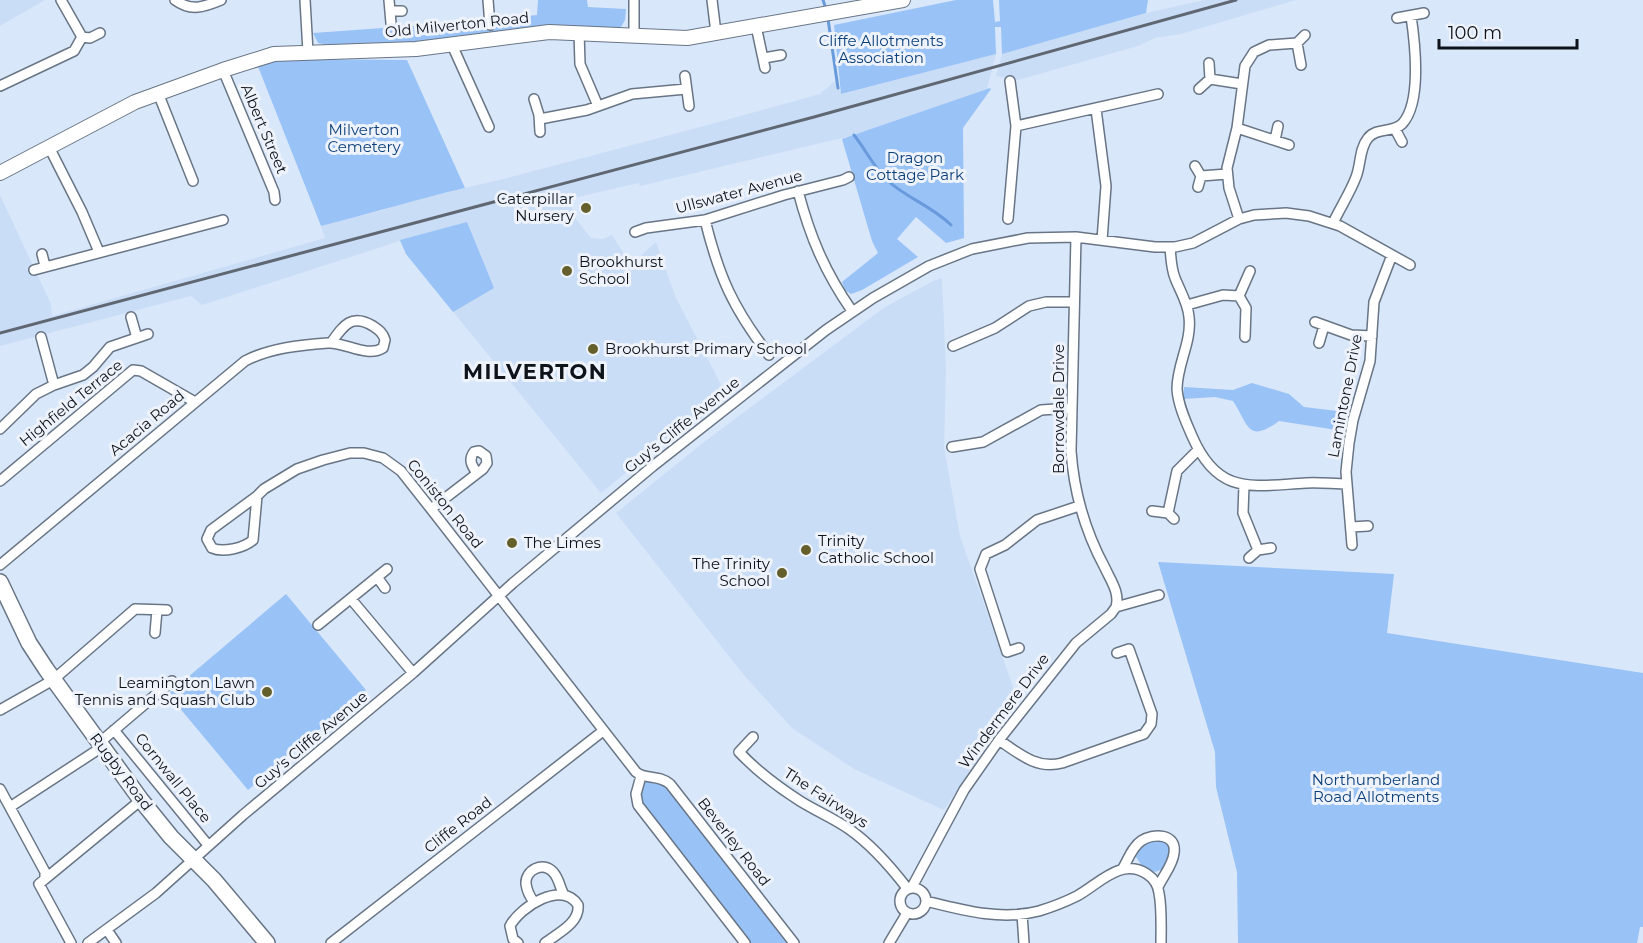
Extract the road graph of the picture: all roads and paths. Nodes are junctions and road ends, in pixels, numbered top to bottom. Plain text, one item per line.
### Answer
1 (61, 0) edge
2 (175, 0) edge
3 (221, 0) edge
4 (305, 0) edge
5 (389, 0) edge
6 (488, 0) edge
7 (634, 0) edge
8 (711, 0) edge
9 (903, 0) edge
10 (402, 10) dead end
11 (390, 11) junction
12 (501, 12) dead end
13 (1424, 13) dead end
14 (489, 14) junction
15 (1411, 16) junction
16 (1397, 18) dead end
17 (391, 23) dead end
18 (490, 25) dead end
19 (756, 26) junction
20 (579, 32) junction
21 (100, 33) dead end
22 (716, 33) junction
23 (1305, 35) dead end
24 (82, 37) junction
25 (634, 37) junction
26 (1297, 43) junction
27 (452, 45) junction
28 (308, 52) junction
29 (781, 55) dead end
30 (1209, 63) dead end
31 (1301, 65) dead end
32 (223, 70) junction
33 (684, 76) dead end
34 (1210, 79) junction
35 (1010, 81) dead end
36 (1242, 84) junction
37 (0, 86) edge
38 (686, 89) junction
39 (1199, 89) dead end
40 (158, 93) junction
41 (1158, 94) dead end
42 (534, 99) dead end
43 (598, 106) junction
44 (688, 106) dead end
45 (1096, 109) junction
46 (540, 119) junction
47 (490, 121) dead end
48 (1016, 126) junction
49 (1278, 126) dead end
50 (1238, 128) junction
51 (1395, 129) junction
52 (540, 132) dead end
53 (1275, 140) junction
54 (1402, 142) dead end
55 (1289, 145) dead end
56 (49, 147) junction
57 (1195, 166) dead end
58 (0, 173) edge
59 (1227, 174) junction
60 (1201, 176) junction
61 (849, 177) dead end
62 (193, 181) dead end
63 (1198, 187) dead end
64 (798, 191) junction
65 (275, 200) dead end
66 (207, 212) dead end
67 (1008, 219) dead end
68 (1239, 219) junction
69 (222, 220) dead end
70 (705, 220) junction
71 (209, 223) junction
72 (1333, 223) junction
73 (635, 232) dead end
74 (1076, 237) junction
75 (1102, 240) junction
76 (1170, 247) junction
77 (99, 252) junction
78 (42, 254) dead end
79 (1392, 255) junction
80 (1410, 265) dead end
81 (45, 267) junction
82 (34, 270) dead end
83 (1250, 271) dead end
84 (1239, 296) junction
85 (1074, 302) junction
86 (1187, 305) junction
87 (852, 311) junction
88 (131, 317) dead end
89 (1314, 322) dead end
90 (1324, 326) junction
91 (148, 334) dead end
92 (1372, 336) junction
93 (40, 337) dead end
94 (1245, 337) dead end
95 (137, 338) junction
96 (331, 343) junction
97 (1319, 343) dead end
98 (54, 345) dead end
99 (953, 346) dead end
100 (44, 348) junction
101 (769, 355) dead end
102 (54, 385) junction
103 (195, 402) junction
104 (1071, 408) junction
105 (0, 429) edge
106 (952, 447) dead end
107 (1198, 450) junction
108 (477, 473) dead end
109 (0, 480) edge
110 (1347, 484) junction
111 (1244, 485) junction
112 (257, 496) junction
113 (1079, 506) junction
114 (431, 509) junction
115 (1152, 511) dead end
116 (1368, 526) dead end
117 (1351, 527) junction
118 (1352, 545) dead end
119 (1271, 549) dead end
120 (1258, 550) junction
121 (1249, 558) dead end
122 (0, 565) edge
123 (387, 569) dead end
124 (377, 578) junction
125 (0, 582) edge
126 (385, 588) dead end
127 (1160, 595) dead end
128 (499, 596) junction
129 (351, 598) junction
130 (1116, 607) junction
131 (318, 626) dead end
132 (155, 633) dead end
133 (1019, 648) dead end
134 (1117, 653) dead end
135 (413, 673) junction
136 (53, 680) junction
137 (172, 681) dead end
138 (0, 710) edge
139 (114, 730) junction
140 (603, 731) junction
141 (753, 737) dead end
142 (999, 740) junction
143 (100, 745) junction
144 (641, 776) junction
145 (0, 789) edge
146 (141, 801) junction
147 (10, 807) junction
148 (208, 845) junction
149 (193, 861) junction
150 (1123, 868) junction
151 (45, 879) junction
152 (910, 887) junction
153 (1158, 887) junction
154 (564, 895) junction
155 (926, 901) junction
156 (534, 902) junction
157 (907, 913) junction
158 (1022, 914) junction
159 (107, 930) junction
160 (513, 942) edge
161 (71, 943) edge
162 (88, 943) edge
163 (116, 943) edge
164 (267, 943) edge
165 (331, 943) edge
166 (545, 943) edge
167 (745, 943) edge
168 (794, 943) edge
169 (889, 943) edge
170 (1024, 943) edge
171 (1161, 943) edge

1 - 24 street
2 - 3 street
4 - 28 street
5 - 11 street
6 - 14 street
7 - 25 street
8 - 22 street
9 - 19 street, Old Milverton Road
10 - 11 street
11 - 17 street
12 - 14 street
13 - 15 street
14 - 18 street
15 - 16 street
15 - 51 street
19 - 22 street, Old Milverton Road
19 - 29 street
20 - 25 street, Old Milverton Road
20 - 27 street, Old Milverton Road
20 - 43 street
21 - 24 street
22 - 25 street, Old Milverton Road
23 - 26 street
24 - 37 street
26 - 31 street
26 - 36 street
27 - 28 street, Old Milverton Road
27 - 47 street
28 - 32 street, Old Milverton Road
30 - 34 street
32 - 40 street, Old Milverton Road
32 - 65 street, Albert Street
33 - 38 street
34 - 36 street
34 - 39 street
35 - 48 street
36 - 50 street
38 - 43 street
38 - 44 street
40 - 56 street, Old Milverton Road
40 - 62 street
41 - 45 street
42 - 46 street
43 - 46 street
45 - 48 street
45 - 75 street
46 - 52 street
48 - 67 street
49 - 53 street
50 - 53 street
50 - 59 street
51 - 54 street
51 - 72 street
53 - 55 street
56 - 58 street, Old Milverton Road
56 - 77 street
57 - 60 street
59 - 60 street
59 - 68 street
60 - 63 street
61 - 64 street, Ullswater Avenue
64 - 70 street, Ullswater Avenue
64 - 87 street
66 - 71 street
68 - 72 street, Guy's Cliffe Avenue
68 - 76 street, Guy's Cliffe Avenue
69 - 71 street
70 - 73 street, Ullswater Avenue
70 - 101 street
71 - 77 street
72 - 79 street, Guy's Cliffe Avenue
74 - 75 street, Guy's Cliffe Avenue
74 - 85 street, Borrowdale Drive
74 - 87 street, Guy's Cliffe Avenue
75 - 76 street, Guy's Cliffe Avenue
76 - 86 street
77 - 81 street
78 - 81 street
79 - 80 street, Guy's Cliffe Avenue
79 - 92 street, Lamintone Drive
81 - 82 street
83 - 84 street
84 - 86 street
84 - 94 street
85 - 99 street
85 - 104 street, Borrowdale Drive
86 - 107 street
87 - 128 street, Guy's Cliffe Avenue
88 - 95 street
89 - 90 street
90 - 92 street
90 - 97 street
91 - 95 street
92 - 110 street, Lamintone Drive
93 - 100 street
95 - 102 street
96 - 96 street, Acacia Road
96 - 103 street, Acacia Road
98 - 100 street
100 - 102 street
102 - 105 street
103 - 109 street, Highfield Terrace
103 - 122 street, Acacia Road
104 - 106 street
104 - 113 street, Borrowdale Drive
107 - 111 street
107 - 115 street
108 - 114 street
110 - 111 street
110 - 117 street, Lamintone Drive
111 - 120 street
112 - 112 street, Coniston Road
112 - 114 street, Coniston Road
113 - 130 street, Borrowdale Drive
113 - 133 street
114 - 128 street, Coniston Road
116 - 117 street
117 - 118 street, Lamintone Drive
119 - 120 street
120 - 121 street
123 - 124 street
124 - 126 street
124 - 129 street
125 - 136 main road, Rugby Road
127 - 130 street, Windermere Drive
128 - 135 street, Guy's Cliffe Avenue
128 - 140 street
129 - 131 street
129 - 135 street
130 - 142 street, Windermere Drive
132 - 136 street
134 - 142 street
135 - 148 street, Guy's Cliffe Avenue
136 - 138 street
136 - 143 main road, Rugby Road
137 - 139 street, Cornwall Place
139 - 143 street, Cornwall Place
139 - 148 street, Cornwall Place
140 - 144 street
140 - 165 street, Cliffe Road
141 - 152 street, The Fairways
142 - 152 street, Windermere Drive
143 - 146 main road, Rugby Road
143 - 147 street, Cornwall Place
144 - 167 street
144 - 168 street, Beverley Road
145 - 147 street
146 - 149 main road, Rugby Road
146 - 151 street
147 - 151 street
148 - 149 street, Guy's Cliffe Avenue
149 - 159 street, Guy's Cliffe Avenue
149 - 164 main road, Rugby Road
150 - 153 street
150 - 153 street
150 - 158 street
151 - 161 street
152 - 155 street, The Fairways
152 - 157 street
153 - 171 street
154 - 156 street
154 - 156 street
154 - 166 street
155 - 157 street
155 - 158 street
156 - 160 street
157 - 169 street
158 - 170 street
159 - 162 street, Guy's Cliffe Avenue
159 - 163 street

